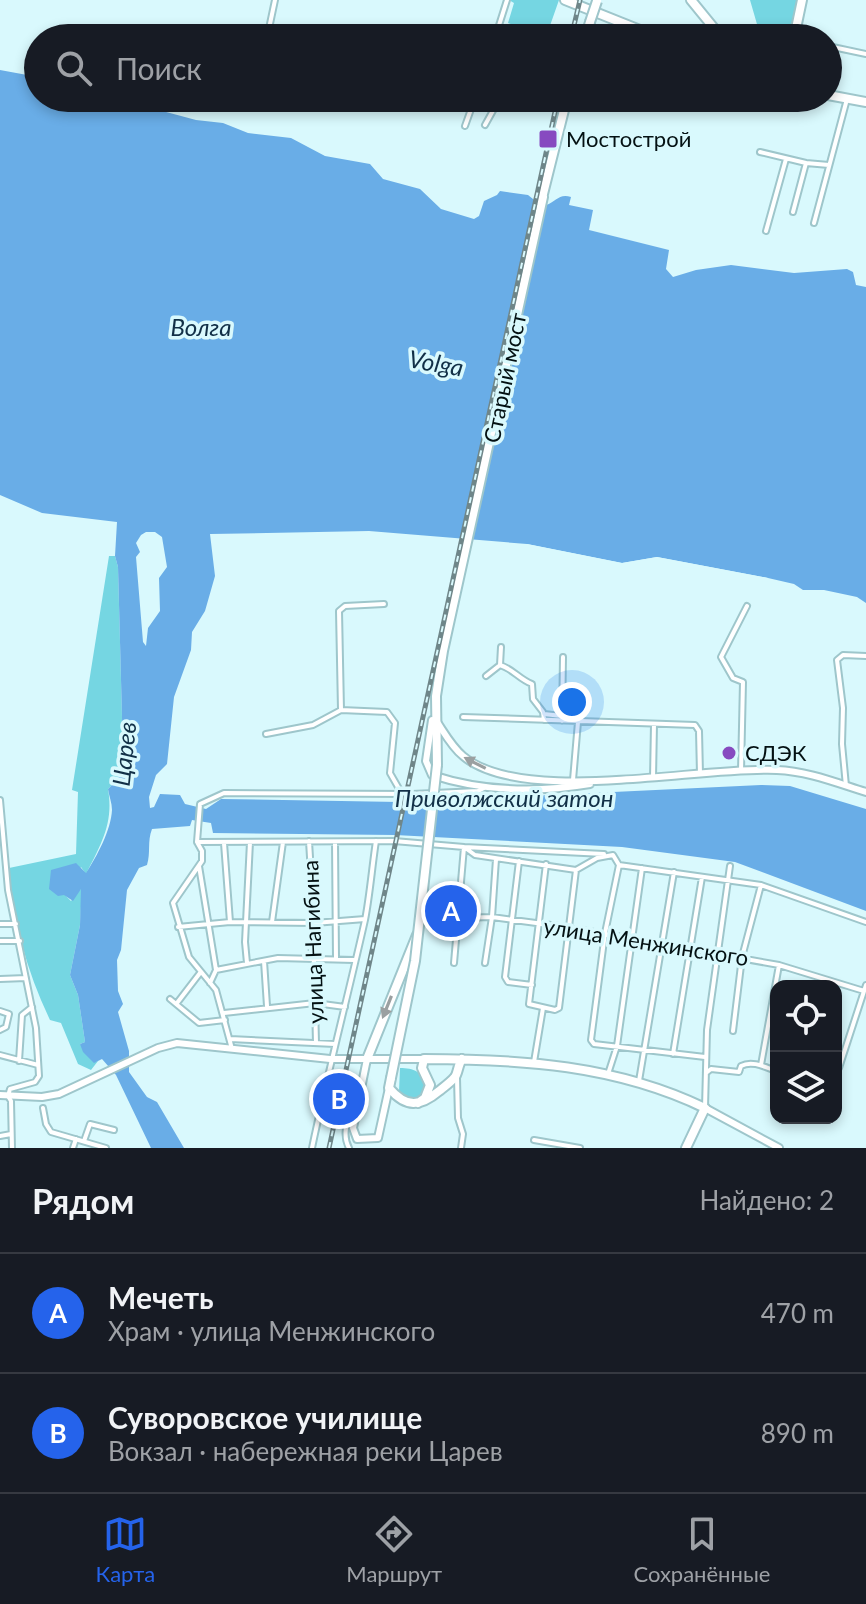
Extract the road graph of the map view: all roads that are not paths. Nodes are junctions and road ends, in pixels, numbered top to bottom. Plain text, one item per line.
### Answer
1 (275, 0) edge
2 (507, 0) edge
3 (565, 0) edge
4 (691, 0) edge
5 (802, 0) edge
6 (597, 1) edge
7 (270, 24) edge
8 (499, 24) edge
9 (589, 24) edge
10 (626, 24) edge
11 (711, 24) edge
12 (797, 24) edge
13 (842, 49) edge
14 (866, 54) edge
15 (842, 98) edge
16 (847, 99) junction
17 (866, 102) edge
18 (470, 112) edge
19 (492, 112) edge
20 (565, 112) edge
21 (485, 125) dead end
22 (465, 126) dead end
23 (760, 152) dead end
24 (786, 159) junction
25 (806, 163) junction
26 (829, 165) junction
27 (793, 212) dead end
28 (814, 223) dead end
29 (766, 231) dead end
30 (384, 604) dead end
31 (747, 606) dead end
32 (501, 647) dead end
33 (866, 656) edge
34 (563, 657) dead end
35 (500, 665) junction
36 (486, 676) dead end
37 (341, 710) junction
38 (463, 717) dead end
39 (544, 717) junction
40 (562, 718) junction
41 (434, 722) junction
42 (578, 722) junction
43 (654, 724) junction
44 (266, 734) dead end
45 (438, 746) junction
46 (456, 749) junction
47 (741, 771) junction
48 (700, 774) junction
49 (653, 778) junction
50 (573, 780) junction
51 (609, 781) junction
52 (846, 786) junction
53 (486, 788) junction
54 (866, 792) edge
55 (402, 794) junction
56 (0, 800) edge
57 (1, 814) edge
58 (309, 841) junction
59 (376, 841) junction
60 (197, 842) junction
61 (250, 842) junction
62 (283, 842) junction
63 (335, 842) junction
64 (224, 843) junction
65 (464, 847) junction
66 (610, 855) junction
67 (496, 859) junction
68 (519, 861) junction
69 (546, 864) junction
70 (619, 865) junction
71 (199, 866) junction
72 (730, 866) dead end
73 (642, 868) junction
74 (576, 870) junction
75 (674, 872) junction
76 (702, 877) junction
77 (728, 879) junction
78 (761, 885) junction
79 (0, 890) edge
80 (8, 890) junction
81 (458, 916) junction
82 (492, 917) junction
83 (365, 919) junction
84 (245, 921) junction
85 (513, 921) junction
86 (230, 922) junction
87 (272, 922) junction
88 (336, 922) junction
89 (866, 922) edge
90 (314, 923) junction
91 (422, 923) junction
92 (0, 924) edge
93 (16, 924) junction
94 (540, 924) junction
95 (210, 925) junction
96 (178, 927) junction
97 (570, 928) junction
98 (605, 933) junction
99 (632, 939) junction
100 (0, 941) edge
101 (20, 941) junction
102 (662, 943) junction
103 (690, 948) junction
104 (718, 954) junction
105 (311, 957) junction
106 (742, 957) junction
107 (336, 959) junction
108 (354, 960) junction
109 (264, 961) junction
110 (247, 963) junction
111 (454, 963) dead end
112 (485, 963) dead end
113 (779, 965) junction
114 (216, 970) junction
115 (200, 973) junction
116 (26, 978) junction
117 (0, 979) edge
118 (826, 979) joint
119 (210, 983) junction
120 (532, 985) junction
121 (865, 988) edge
122 (170, 999) dead end
123 (177, 1003) junction
124 (315, 1003) junction
125 (32, 1007) junction
126 (268, 1007) junction
127 (345, 1007) junction
128 (543, 1008) junction
129 (0, 1011) edge
130 (223, 1013) junction
131 (225, 1020) junction
132 (0, 1030) edge
133 (733, 1031) dead end
134 (229, 1039) junction
135 (316, 1043) junction
136 (335, 1044) junction
137 (617, 1046) junction
138 (232, 1049) junction
139 (644, 1051) junction
140 (673, 1054) junction
141 (842, 1054) edge
142 (0, 1055) edge
143 (705, 1057) junction
144 (330, 1059) junction
145 (367, 1059) junction
146 (405, 1059) junction
147 (424, 1059) junction
148 (462, 1059) junction
149 (19, 1061) junction
150 (534, 1062) junction
151 (38, 1065) junction
152 (761, 1065) junction
153 (770, 1069) edge
154 (423, 1071) junction
155 (705, 1073) junction
156 (608, 1074) junction
157 (457, 1075) junction
158 (639, 1081) junction
159 (389, 1088) junction
160 (4, 1096) edge
161 (418, 1103) junction
162 (43, 1108) dead end
163 (705, 1108) junction
164 (356, 1111) junction
165 (114, 1130) dead end
166 (11, 1134) junction
167 (0, 1136) edge
168 (76, 1139) junction
169 (534, 1140) dead end
170 (84, 1141) junction
171 (12, 1148) edge
172 (73, 1148) edge
173 (106, 1148) edge
174 (312, 1148) edge
175 (349, 1148) edge
176 (461, 1148) edge
177 (580, 1148) edge
178 (686, 1148) edge
179 (779, 1148) edge

1 - 7 street
2 - 8 street
3 - 10 main road
4 - 11 main road
5 - 12 main road
6 - 9 main road, bridge
13 - 14 street
15 - 16 main road
16 - 17 main road
16 - 26 street
18 - 22 street
19 - 21 street
20 - 41 main road, Старый мост
23 - 24 street
24 - 25 street
24 - 29 street
25 - 26 street
25 - 27 street
26 - 28 street
30 - 37 street
31 - 47 street
32 - 35 street
33 - 52 street
34 - 40 street
35 - 36 street
35 - 39 street
37 - 44 street
37 - 55 street
38 - 39 street
39 - 40 street
40 - 42 street
41 - 45 main road, Старый мост
41 - 46 main road
41 - 53 main road
42 - 43 street
42 - 50 street
43 - 48 street
43 - 49 street
45 - 46 main road
45 - 91 main road, Старый мост, bridge
50 -> 46 main road
47 - 48 main road
47 - 52 main road
48 - 49 main road
49 - 51 main road
50 - 51 main road
51 - 53 main road
52 - 54 main road
53 - 55 street
55 - 60 street
56 - 57 street
57 - 80 street
58 - 62 street
58 - 63 street
58 - 90 street, улица Нагибина
59 - 63 street
59 - 65 street
59 - 83 street
60 - 64 street
60 - 71 street
61 - 62 street
61 - 64 street
61 - 84 street
62 - 87 street
63 - 88 street
64 - 86 street
65 - 66 street
65 - 67 street
65 - 81 street
66 - 70 street
66 - 74 street
67 - 68 street
67 - 82 street
68 - 69 street
68 - 85 street
69 - 74 street
69 - 94 street
70 - 73 street
70 - 98 street
71 - 95 street
71 - 96 street
72 - 77 street
73 - 75 street
73 - 99 street
74 - 97 street
75 - 76 street
75 - 102 street
76 - 77 street
76 - 103 street
77 - 78 street
77 - 104 street
78 - 89 street
78 - 106 street
79 - 80 street
80 - 93 street
81 - 82 street, улица Менжинского
81 - 91 street, улица Менжинского
81 - 111 street
82 - 85 street, улица Менжинского
82 - 112 street
83 - 88 street
83 - 108 street
84 - 86 street
84 - 87 street
84 - 110 street
85 - 94 street, улица Менжинского
85 - 120 street
86 - 95 street
87 - 90 street
88 - 90 street
88 - 107 street
90 - 105 street, улица Нагибина
91 -> 145 main road, bridge
91 - 159 main road, bridge
92 - 93 street
93 - 101 street
94 - 97 street, улица Менжинского
94 - 120 street
95 - 96 street
95 - 114 street
96 - 115 street
97 - 98 street, улица Менжинского
97 - 128 street
98 - 99 street, улица Менжинского
98 - 137 street
99 - 102 street, улица Менжинского
99 - 137 street
100 - 101 street
101 - 116 street
102 - 103 street, улица Менжинского
102 - 139 street
103 - 104 street, улица Менжинского
103 - 140 street
104 - 106 street, улица Менжинского
104 - 143 street
105 - 107 street
105 - 109 street
105 - 124 street, улица Нагибина
106 - 113 street, улица Менжинского
106 - 133 street
107 - 108 street
108 - 127 street
109 - 110 street
109 - 126 street
110 - 114 street
113 - 118 street, улица Менжинского
113 - 152 street
114 - 119 street
115 - 119 street
115 - 123 street
116 - 117 street
116 - 125 street
118 - 121 street, улица Менжинского
119 - 130 street
120 - 128 street
121 - 141 street
122 - 123 street
123 - 131 street
124 - 126 street
124 - 127 street
124 - 135 street, улица Нагибина
125 - 149 street
125 - 151 street
126 - 130 street
127 - 136 street
128 - 150 street
129 - 132 street
130 - 131 street
131 - 134 street
134 - 135 street
134 - 138 street
135 - 136 street
136 - 144 street
137 - 139 street
137 - 156 street
138 - 144 main road
138 - 160 main road
139 - 140 street
139 - 158 street
140 - 143 street
142 - 149 street
143 - 155 street
144 - 145 main road
144 - 174 street
145 - 146 main road
145 - 164 main road
146 - 147 main road
146 - 154 main road
147 - 148 main road
147 - 154 main road
148 - 150 main road
148 - 157 main road
149 - 151 street
150 - 156 main road
151 - 160 street
152 - 153 street
152 - 155 street
154 - 161 main road
155 - 163 street
156 - 158 main road
157 - 161 main road
157 - 176 street
158 - 163 main road
159 - 161 main road
159 - 164 main road
160 - 166 street
162 - 168 street
163 - 178 main road
163 - 179 main road
164 - 175 street
165 - 170 street
166 - 167 street
166 - 171 street
168 - 170 street
168 - 172 street
169 - 177 street
170 - 173 street

